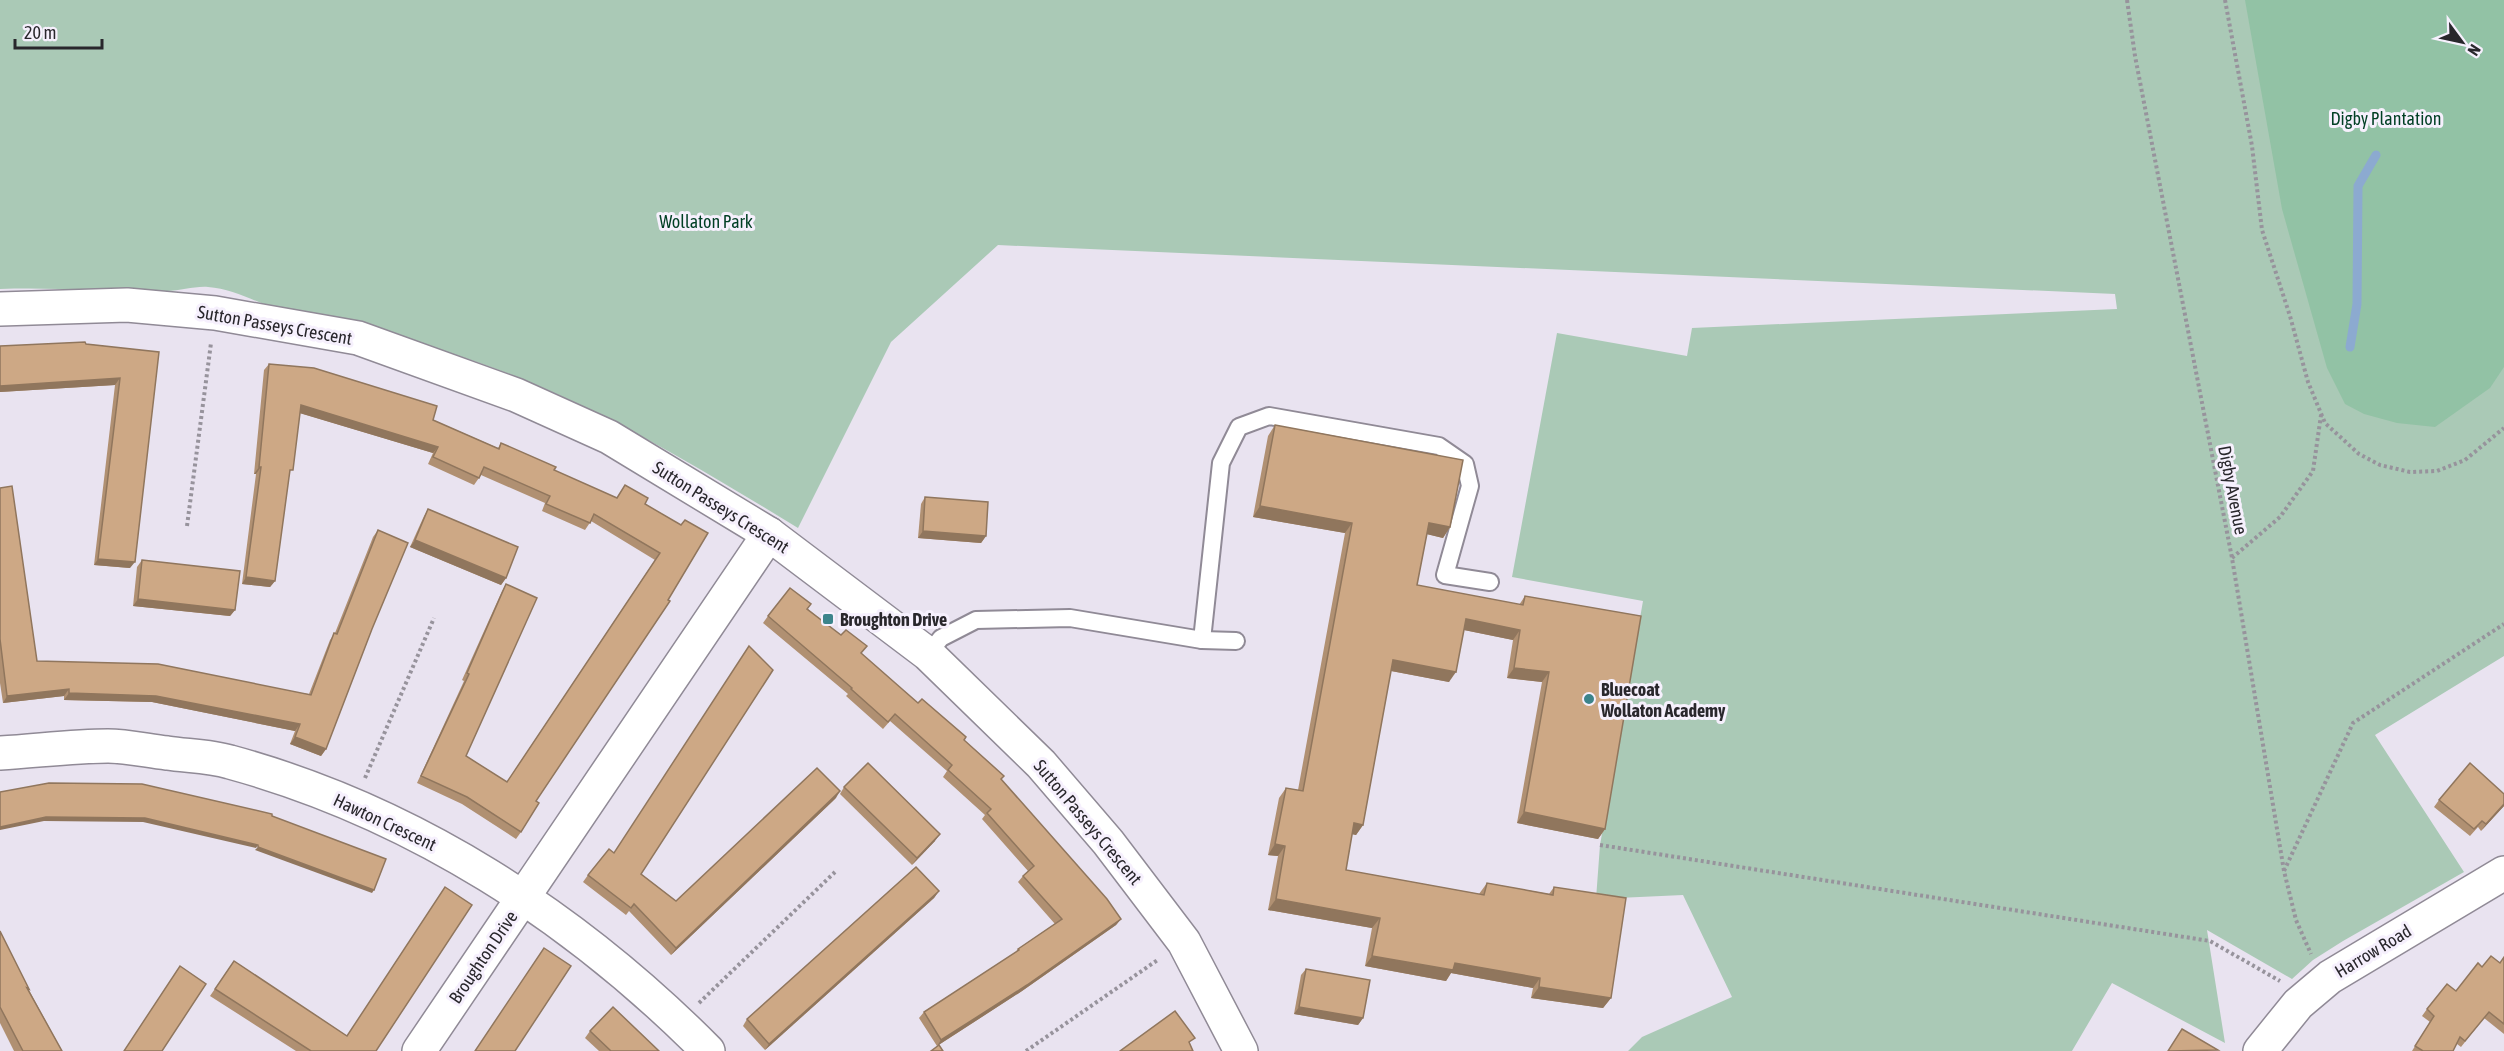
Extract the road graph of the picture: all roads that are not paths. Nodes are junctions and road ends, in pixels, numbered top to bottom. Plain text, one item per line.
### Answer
1 (0, 309) edge
2 (769, 534) junction
3 (1490, 582) dead end
4 (1202, 640) junction
5 (1236, 641) dead end
6 (928, 654) junction
7 (0, 753) edge
8 (2504, 873) edge
9 (525, 897) junction
10 (419, 1051) edge
11 (708, 1051) edge
12 (1241, 1051) edge
13 (2260, 1051) edge

1 - 2 street, Sutton Passeys Crescent
2 - 6 street, Sutton Passeys Crescent
2 - 9 street, Broughton Drive
3 - 4 lane
4 - 5 lane
4 - 6 lane
6 - 12 street, Sutton Passeys Crescent
7 - 9 street, Hawton Crescent
8 - 13 street, Harrow Road
9 - 10 street, Broughton Drive
9 - 11 street, Hawton Crescent

